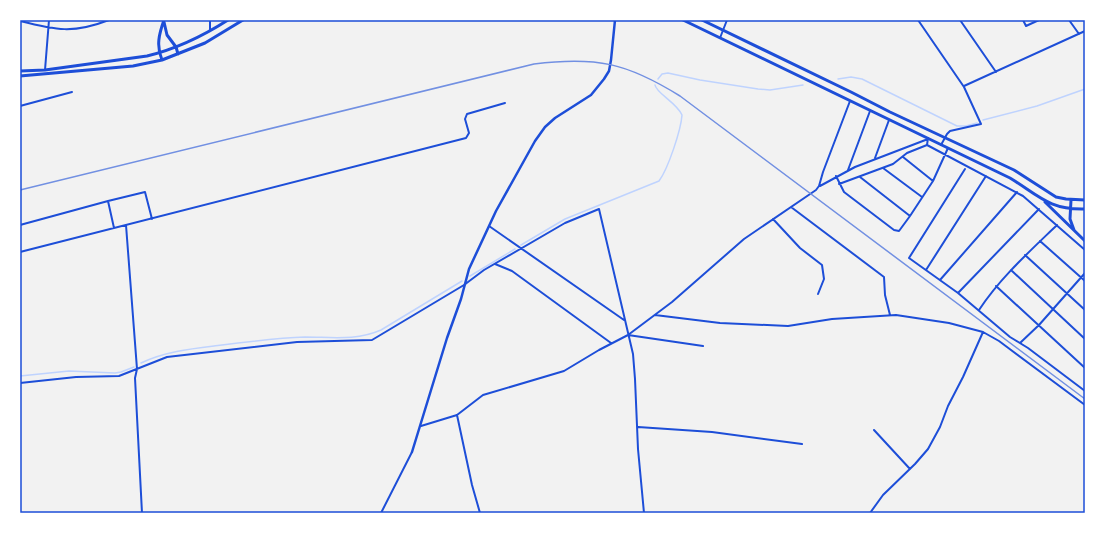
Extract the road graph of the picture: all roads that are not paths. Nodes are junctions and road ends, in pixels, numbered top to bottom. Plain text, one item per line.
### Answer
1 (49, 20) edge
2 (109, 20) edge
3 (210, 20) edge
4 (228, 20) edge
5 (243, 20) edge
6 (615, 20) edge
7 (683, 20) edge
8 (702, 20) edge
9 (727, 20) edge
10 (918, 20) edge
11 (960, 20) edge
12 (1023, 20) edge
13 (1039, 20) edge
14 (1069, 20) edge
15 (20, 21) edge
16 (48, 28) junction
17 (723, 30) junction
18 (1085, 31) edge
19 (210, 32) junction
20 (1079, 34) junction
21 (720, 38) junction
22 (176, 47) junction
23 (159, 53) junction
24 (178, 54) junction
25 (162, 60) junction
26 (45, 70) junction
27 (20, 71) edge
28 (996, 72) junction
29 (20, 76) edge
30 (964, 86) junction
31 (72, 92) dead end
32 (850, 101) junction
33 (505, 103) dead end
34 (20, 106) edge
35 (870, 111) junction
36 (889, 120) junction
37 (928, 138) junction
38 (945, 138) junction
39 (927, 145) junction
40 (941, 145) junction
41 (948, 148) junction
42 (945, 154) junction
43 (903, 157) junction
44 (875, 159) junction
45 (883, 168) junction
46 (965, 169) dead end
47 (848, 170) junction
48 (836, 176) junction
49 (986, 176) junction
50 (860, 177) junction
51 (933, 181) junction
52 (839, 184) junction
53 (819, 186) junction
54 (1017, 192) junction
55 (922, 198) junction
56 (1070, 200) junction
57 (1085, 200) edge
58 (108, 201) junction
59 (1044, 201) junction
60 (791, 207) junction
61 (1039, 209) junction
62 (1070, 209) junction
63 (1085, 209) edge
64 (910, 216) junction
65 (152, 219) junction
66 (773, 219) junction
67 (20, 225) edge
68 (126, 225) junction
69 (1057, 225) junction
70 (489, 226) junction
71 (114, 228) junction
72 (1075, 231) junction
73 (1040, 241) junction
74 (1085, 241) edge
75 (521, 249) junction
76 (1085, 250) edge
77 (20, 252) edge
78 (1025, 255) junction
79 (495, 264) junction
80 (926, 270) junction
81 (1011, 270) junction
82 (1085, 274) edge
83 (1081, 278) junction
84 (940, 280) junction
85 (1085, 281) edge
86 (464, 285) junction
87 (996, 286) junction
88 (958, 293) junction
89 (1067, 293) junction
90 (818, 294) dead end
91 (979, 310) junction
92 (1053, 310) junction
93 (1085, 310) edge
94 (890, 315) junction
95 (655, 316) junction
96 (625, 320) junction
97 (1039, 325) junction
98 (983, 332) junction
99 (628, 335) junction
100 (1085, 339) edge
101 (611, 343) junction
102 (1020, 343) junction
103 (703, 346) dead end
104 (1085, 368) edge
105 (137, 369) junction
106 (20, 383) edge
107 (1085, 391) edge
108 (1085, 405) edge
109 (457, 415) junction
110 (421, 426) junction
111 (638, 427) junction
112 (874, 430) dead end
113 (802, 444) dead end
114 (412, 452) joint
115 (910, 469) junction
116 (142, 513) edge
117 (381, 513) edge
118 (480, 513) edge
119 (644, 513) edge
120 (870, 513) edge

1 - 16 street
2 - 16 street
3 - 19 street
4 - 19 main road
5 - 24 main road
6 - 70 street
7 - 21 main road
8 - 17 main road
9 - 17 street
10 - 30 street
11 - 28 street
12 - 13 street
14 - 20 street
15 - 16 street
16 - 26 street
17 - 21 street
17 - 38 main road
18 - 20 street
19 - 22 main road
20 - 28 street
21 - 32 main road
22 - 23 main road
22 - 23 main road
22 - 24 main road
23 - 25 main road
23 - 26 main road
24 - 25 main road
25 - 29 main road
26 - 27 main road
28 - 30 street
30 - 38 street
31 - 34 street
32 - 35 main road
32 - 53 street
33 - 65 street
35 - 36 main road
35 - 47 street
36 - 37 main road
36 - 44 street
37 - 39 street
37 - 40 main road
37 - 44 street
38 - 40 street
38 - 56 main road
39 - 42 street
39 - 43 street
40 - 41 main road
41 - 42 street
41 - 59 main road
42 - 49 street
42 - 51 street
43 - 45 street
43 - 51 street
44 - 47 street
45 - 50 street
45 - 55 street
46 - 80 street
47 - 48 street
48 - 52 street
48 - 53 street
49 - 54 street
49 - 80 street
50 - 52 street
50 - 64 street
51 - 55 street
52 - 64 street
53 - 60 street
54 - 61 street
54 - 84 street
55 - 64 street
56 - 57 main road
56 - 62 main road
58 - 65 street
58 - 67 street
58 - 71 street
59 - 62 main road
59 - 72 main road
60 - 66 street
60 - 94 street
61 - 69 street
61 - 88 street
62 - 63 main road
62 - 72 main road
65 - 68 street
66 - 90 street
66 - 95 street
68 - 71 street
68 - 105 street
69 - 73 street
69 - 76 street
70 - 75 street
70 - 86 street
71 - 77 street
72 - 74 main road
73 - 78 street
73 - 83 street
75 - 79 street
75 - 96 street
75 - 96 street
78 - 81 street
78 - 89 street
79 - 86 street
79 - 101 street
80 - 84 street
81 - 87 street
81 - 92 street
82 - 83 street
83 - 85 street
83 - 89 street
84 - 88 street
86 - 105 street
86 - 110 street
87 - 91 street
87 - 97 street
88 - 91 street
89 - 92 street
89 - 93 street
91 - 102 street
92 - 97 street
92 - 100 street
94 - 95 street
94 - 98 street
95 - 99 street
96 - 99 street
97 - 102 street
97 - 104 street
98 - 108 street
98 - 115 street
99 - 101 street
99 - 103 street
99 - 111 street
101 - 109 street
102 - 107 street
105 - 106 street
105 - 116 street
109 - 110 street
109 - 118 street
110 - 114 street
111 - 113 street
111 - 119 street
112 - 115 street
114 - 117 street
115 - 120 street

